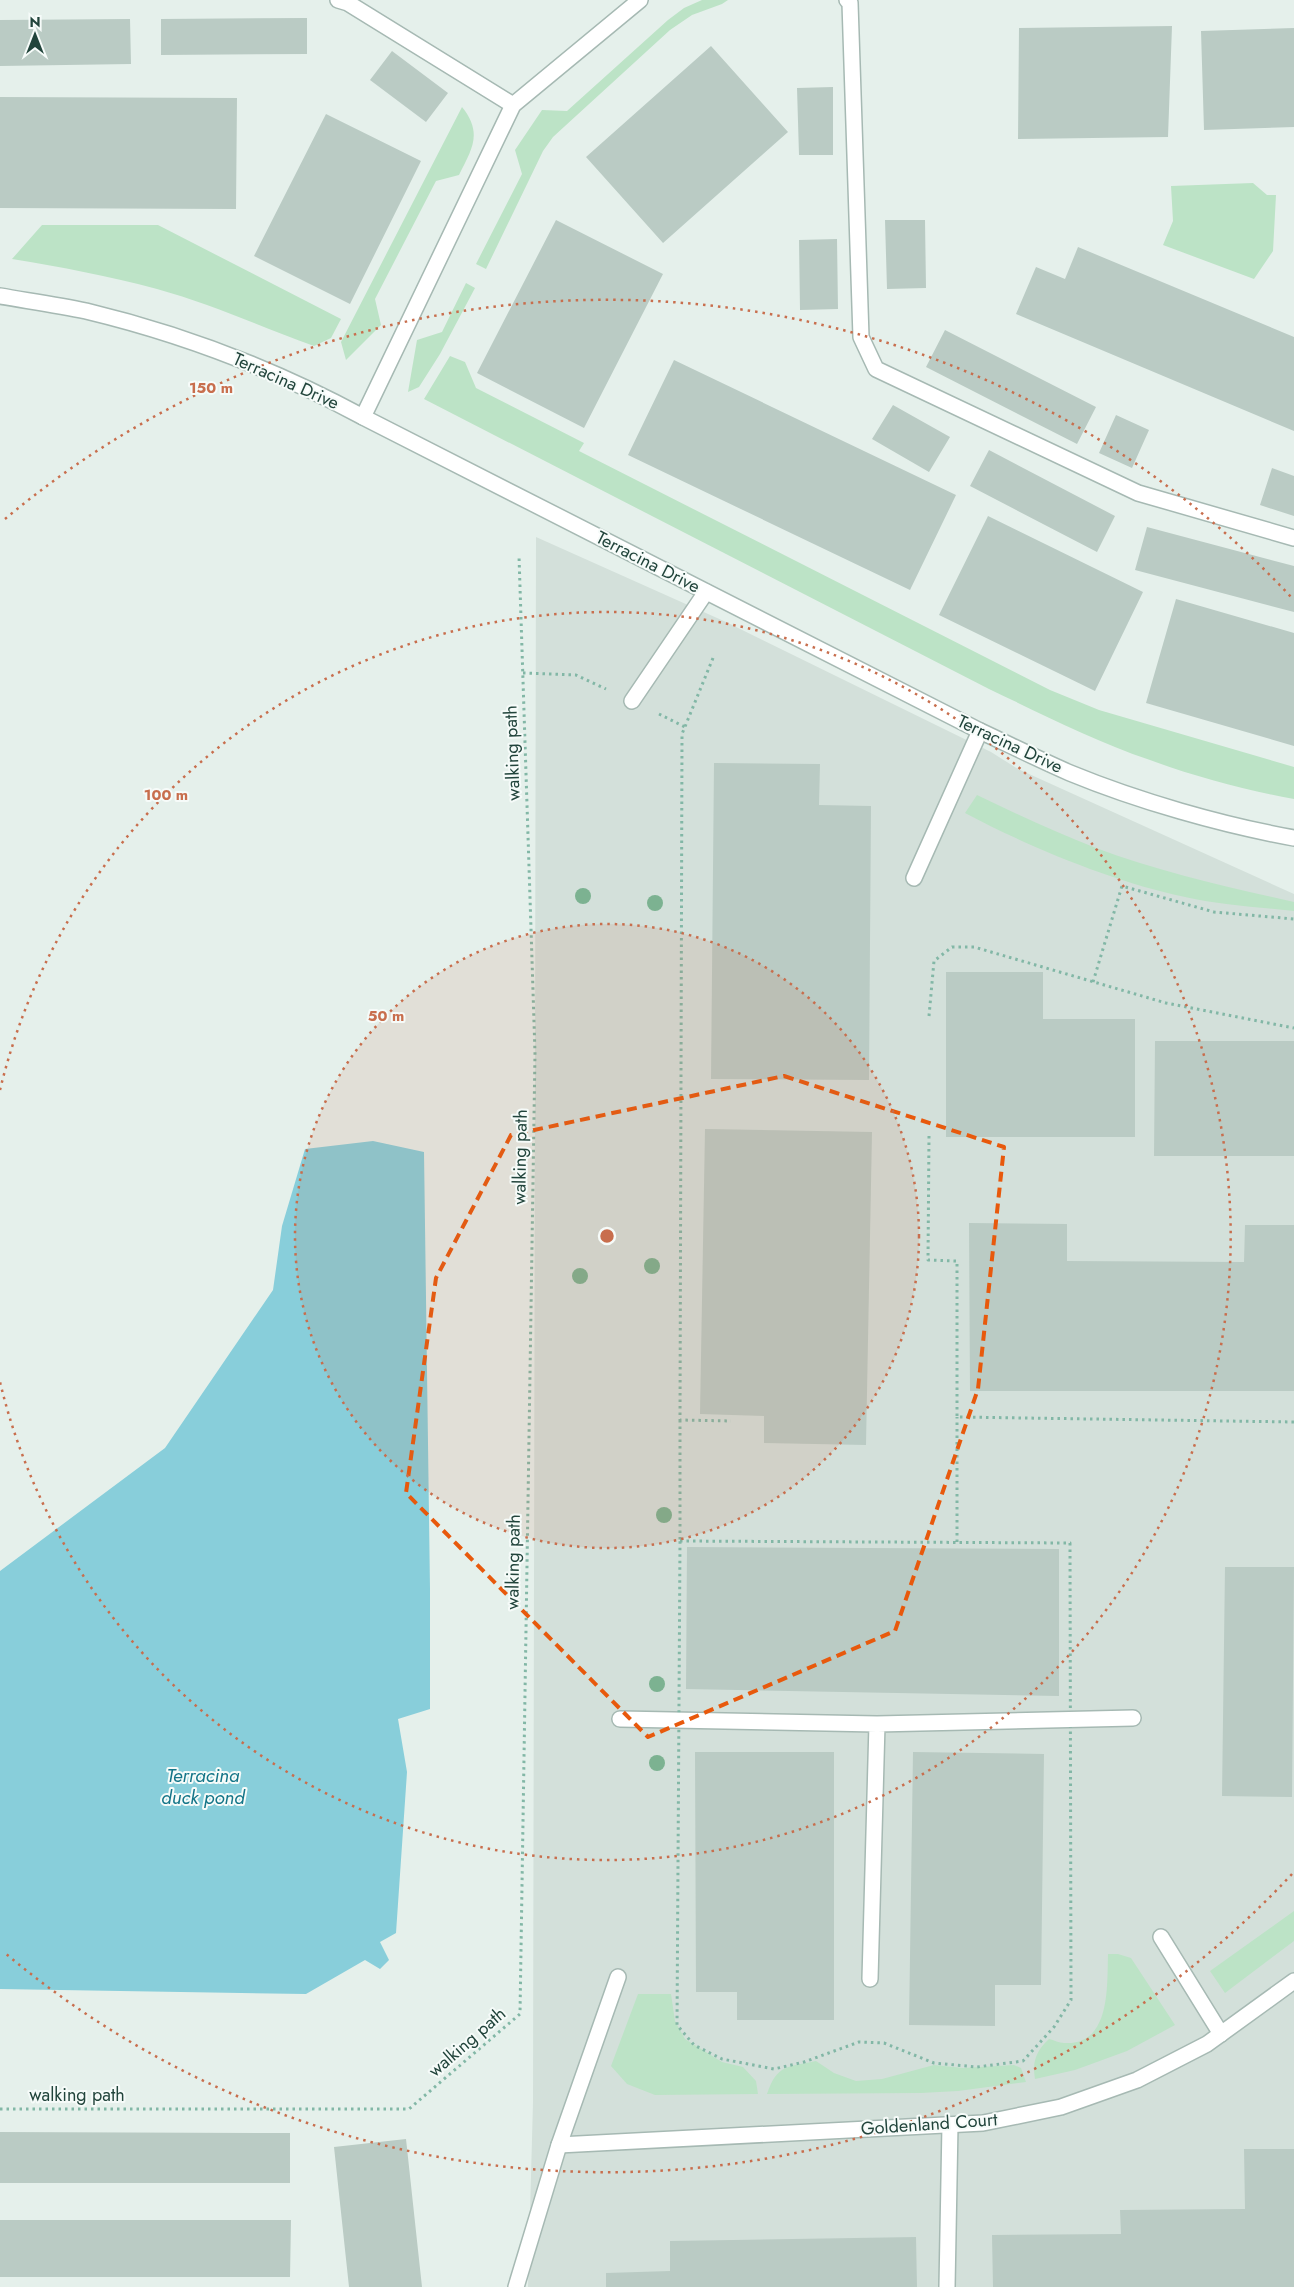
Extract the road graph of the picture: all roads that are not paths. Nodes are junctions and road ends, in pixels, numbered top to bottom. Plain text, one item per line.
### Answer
1 (338, 0) edge
2 (640, 0) edge
3 (847, 0) edge
4 (513, 105) junction
5 (0, 296) edge
6 (363, 417) junction
7 (1294, 538) edge
8 (706, 592) junction
9 (632, 701) dead end
10 (980, 731) junction
11 (1294, 838) edge
12 (914, 878) dead end
13 (1133, 1718) dead end
14 (620, 1719) dead end
15 (877, 1724) junction
16 (1161, 1937) dead end
17 (618, 1977) dead end
18 (870, 1979) dead end
19 (1294, 1981) edge
20 (1221, 2034) junction
21 (950, 2125) junction
22 (560, 2145) junction
23 (516, 2287) edge
24 (947, 2287) edge

1 - 4 street
2 - 4 street
3 - 7 street
4 - 6 street
5 - 6 street, Terracina Drive
6 - 8 street, Terracina Drive
8 - 9 street
8 - 10 street, Terracina Drive
10 - 11 street, Terracina Drive
10 - 12 street
13 - 15 street
14 - 15 street
15 - 18 street
16 - 20 street
17 - 22 street
19 - 20 street, Goldenland Court
20 - 21 street, Goldenland Court
21 - 22 street, Goldenland Court
21 - 24 street
22 - 23 street

